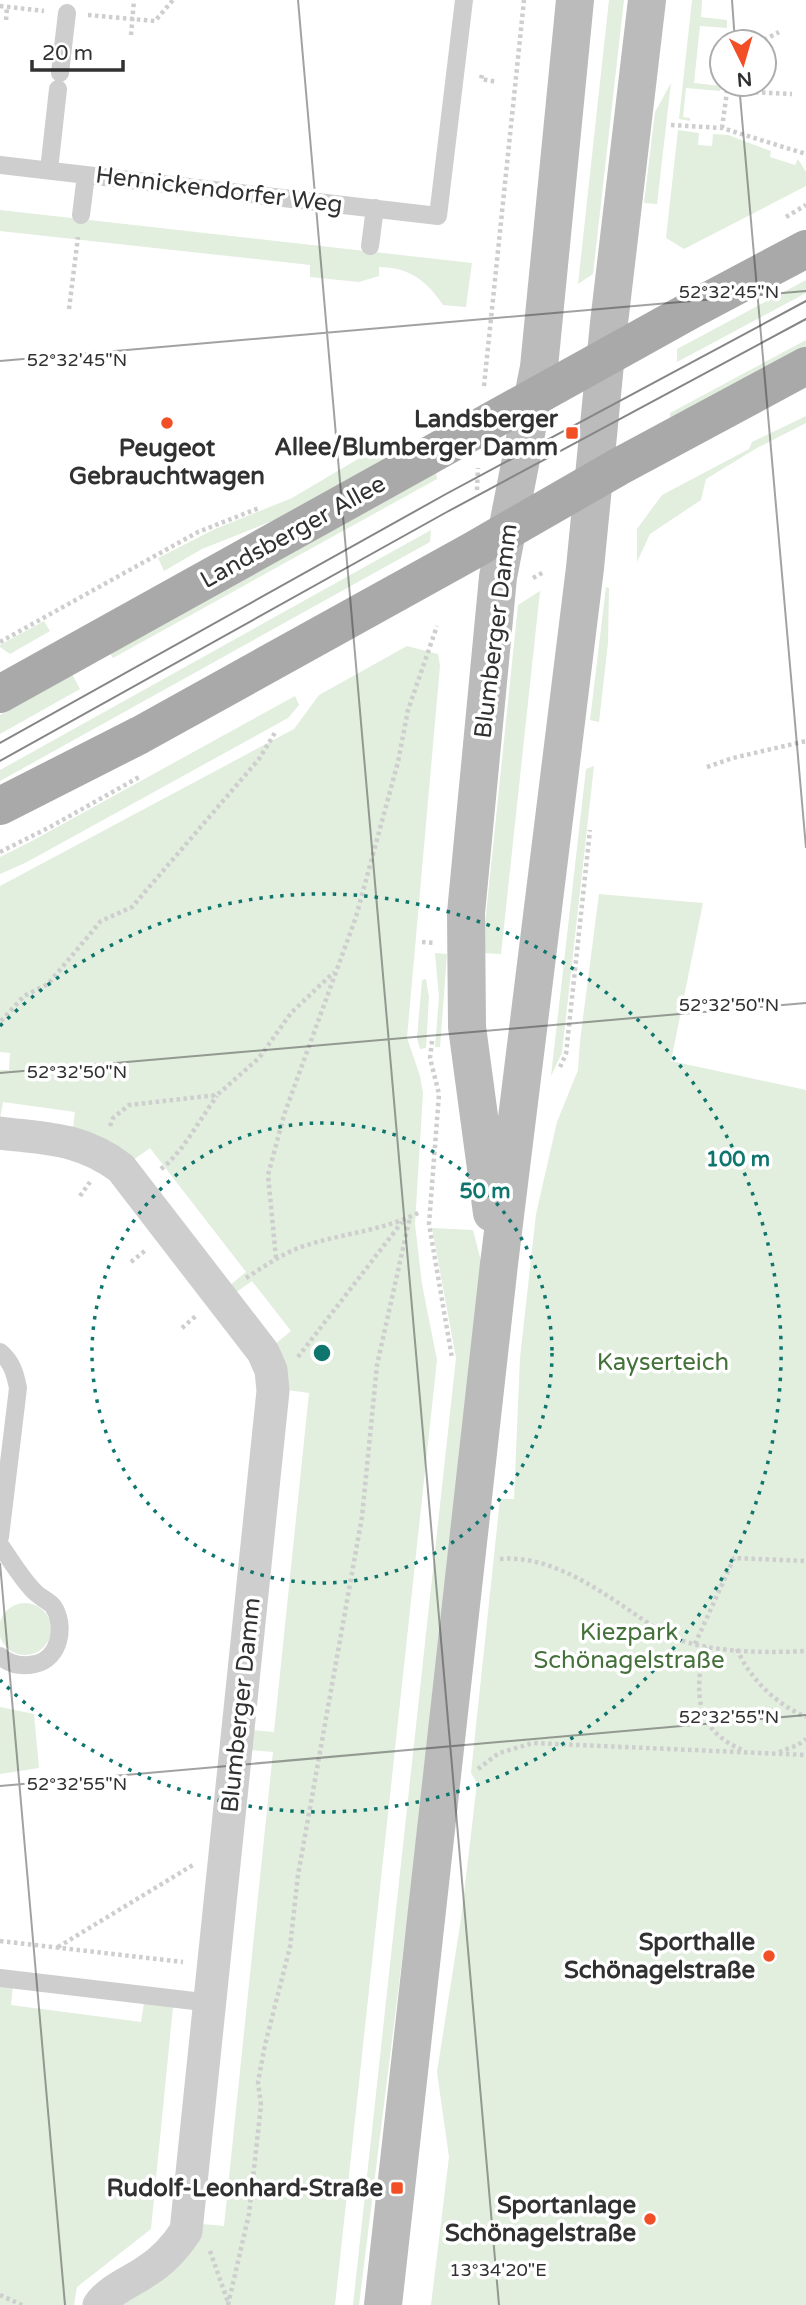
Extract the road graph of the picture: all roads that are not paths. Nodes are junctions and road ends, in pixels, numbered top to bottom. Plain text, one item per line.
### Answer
1 (464, 0) edge
2 (575, 0) edge
3 (647, 0) edge
4 (67, 13) road end
5 (0, 165) edge
6 (49, 170) junction
7 (86, 175) junction
8 (374, 208) junction
9 (81, 215) road end
10 (370, 246) dead end
11 (806, 249) edge
12 (605, 357) junction
13 (806, 366) edge
14 (534, 397) junction
15 (593, 483) junction
16 (507, 532) junction
17 (0, 694) edge
18 (0, 806) edge
19 (0, 1133) edge
20 (499, 1264) junction
21 (0, 1352) edge
22 (0, 1537) edge
23 (0, 1545) edge
24 (0, 1656) edge
25 (0, 1978) edge
26 (211, 2003) junction
27 (99, 2305) edge
28 (383, 2305) edge

1 - 8 lane, Hennickendorfer Weg
2 - 14 main road, Blumberger Damm
3 - 12 main road, Blumberger Damm
4 - 6 lane
5 - 6 lane, Hennickendorfer Weg
6 - 7 lane, Hennickendorfer Weg
7 - 8 lane, Hennickendorfer Weg
7 - 9 lane
8 - 10 lane
11 - 12 main road, Landsberger Allee
12 - 14 main road, Landsberger Allee
12 - 15 main road, Blumberger Damm
13 - 15 main road
14 - 16 main road, Blumberger Damm
14 - 17 main road, Landsberger Allee
15 - 16 main road
15 - 20 main road, Blumberger Damm
16 - 18 main road
16 - 20 main road, Blumberger Damm
19 - 26 street, Blumberger Damm
20 - 28 main road, Blumberger Damm
21 - 22 lane
23 - 24 lane
25 - 26 lane
26 - 27 street, Blumberger Damm

